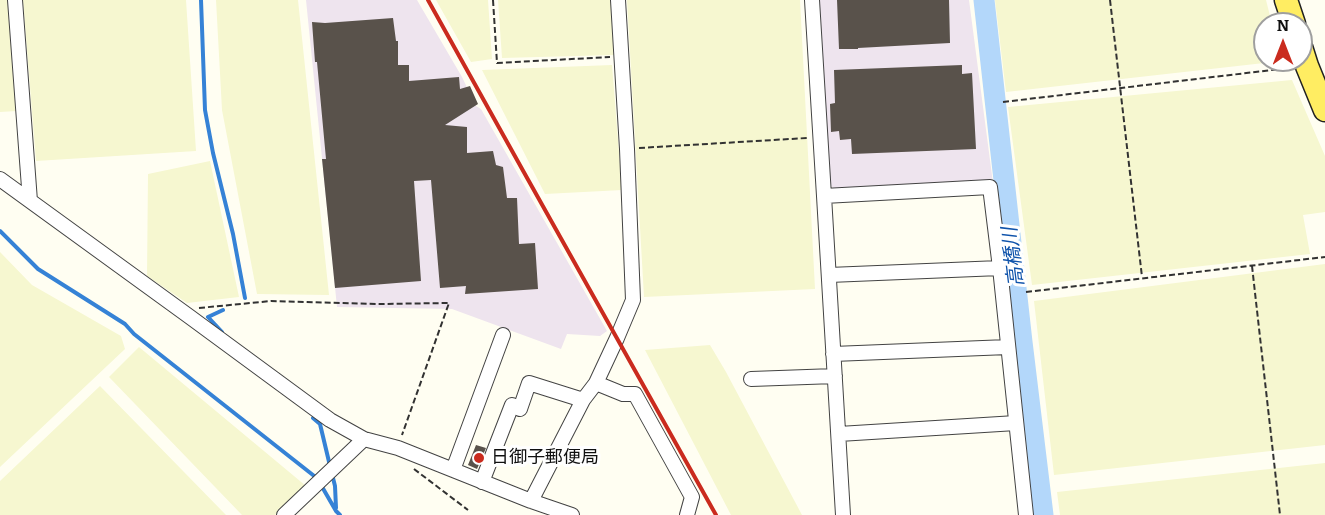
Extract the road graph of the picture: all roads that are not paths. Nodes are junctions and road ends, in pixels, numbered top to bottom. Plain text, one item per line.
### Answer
1 (15, 0) edge
2 (618, 0) edge
3 (812, 0) edge
4 (1310, 72) edge
5 (1325, 110) edge
6 (0, 179) edge
7 (824, 196) junction
8 (30, 201) junction
9 (1000, 268) junction
10 (829, 275) junction
11 (504, 335) dead end
12 (1008, 346) junction
13 (833, 354) junction
14 (835, 376) junction
15 (751, 379) dead end
16 (596, 383) junction
17 (583, 400) junction
18 (1016, 423) junction
19 (839, 434) junction
20 (364, 439) junction
21 (453, 470) junction
22 (482, 482) junction
23 (531, 501) junction
24 (285, 515) edge
25 (572, 515) edge
26 (687, 515) edge
27 (843, 515) edge
28 (1026, 515) edge

1 - 8 street
2 - 16 street
3 - 7 street
4 - 5 main road
6 - 8 street
7 - 9 street
7 - 10 street
8 - 20 street
9 - 10 street
9 - 12 street
10 - 13 street
11 - 21 street
12 - 13 street
12 - 18 street
13 - 14 street
14 - 15 street
14 - 19 street
16 - 17 street
16 - 26 street
17 - 22 street
17 - 23 street
18 - 19 street
18 - 28 street
19 - 27 street
20 - 21 street
20 - 24 street
21 - 22 street
22 - 23 street
23 - 25 street

